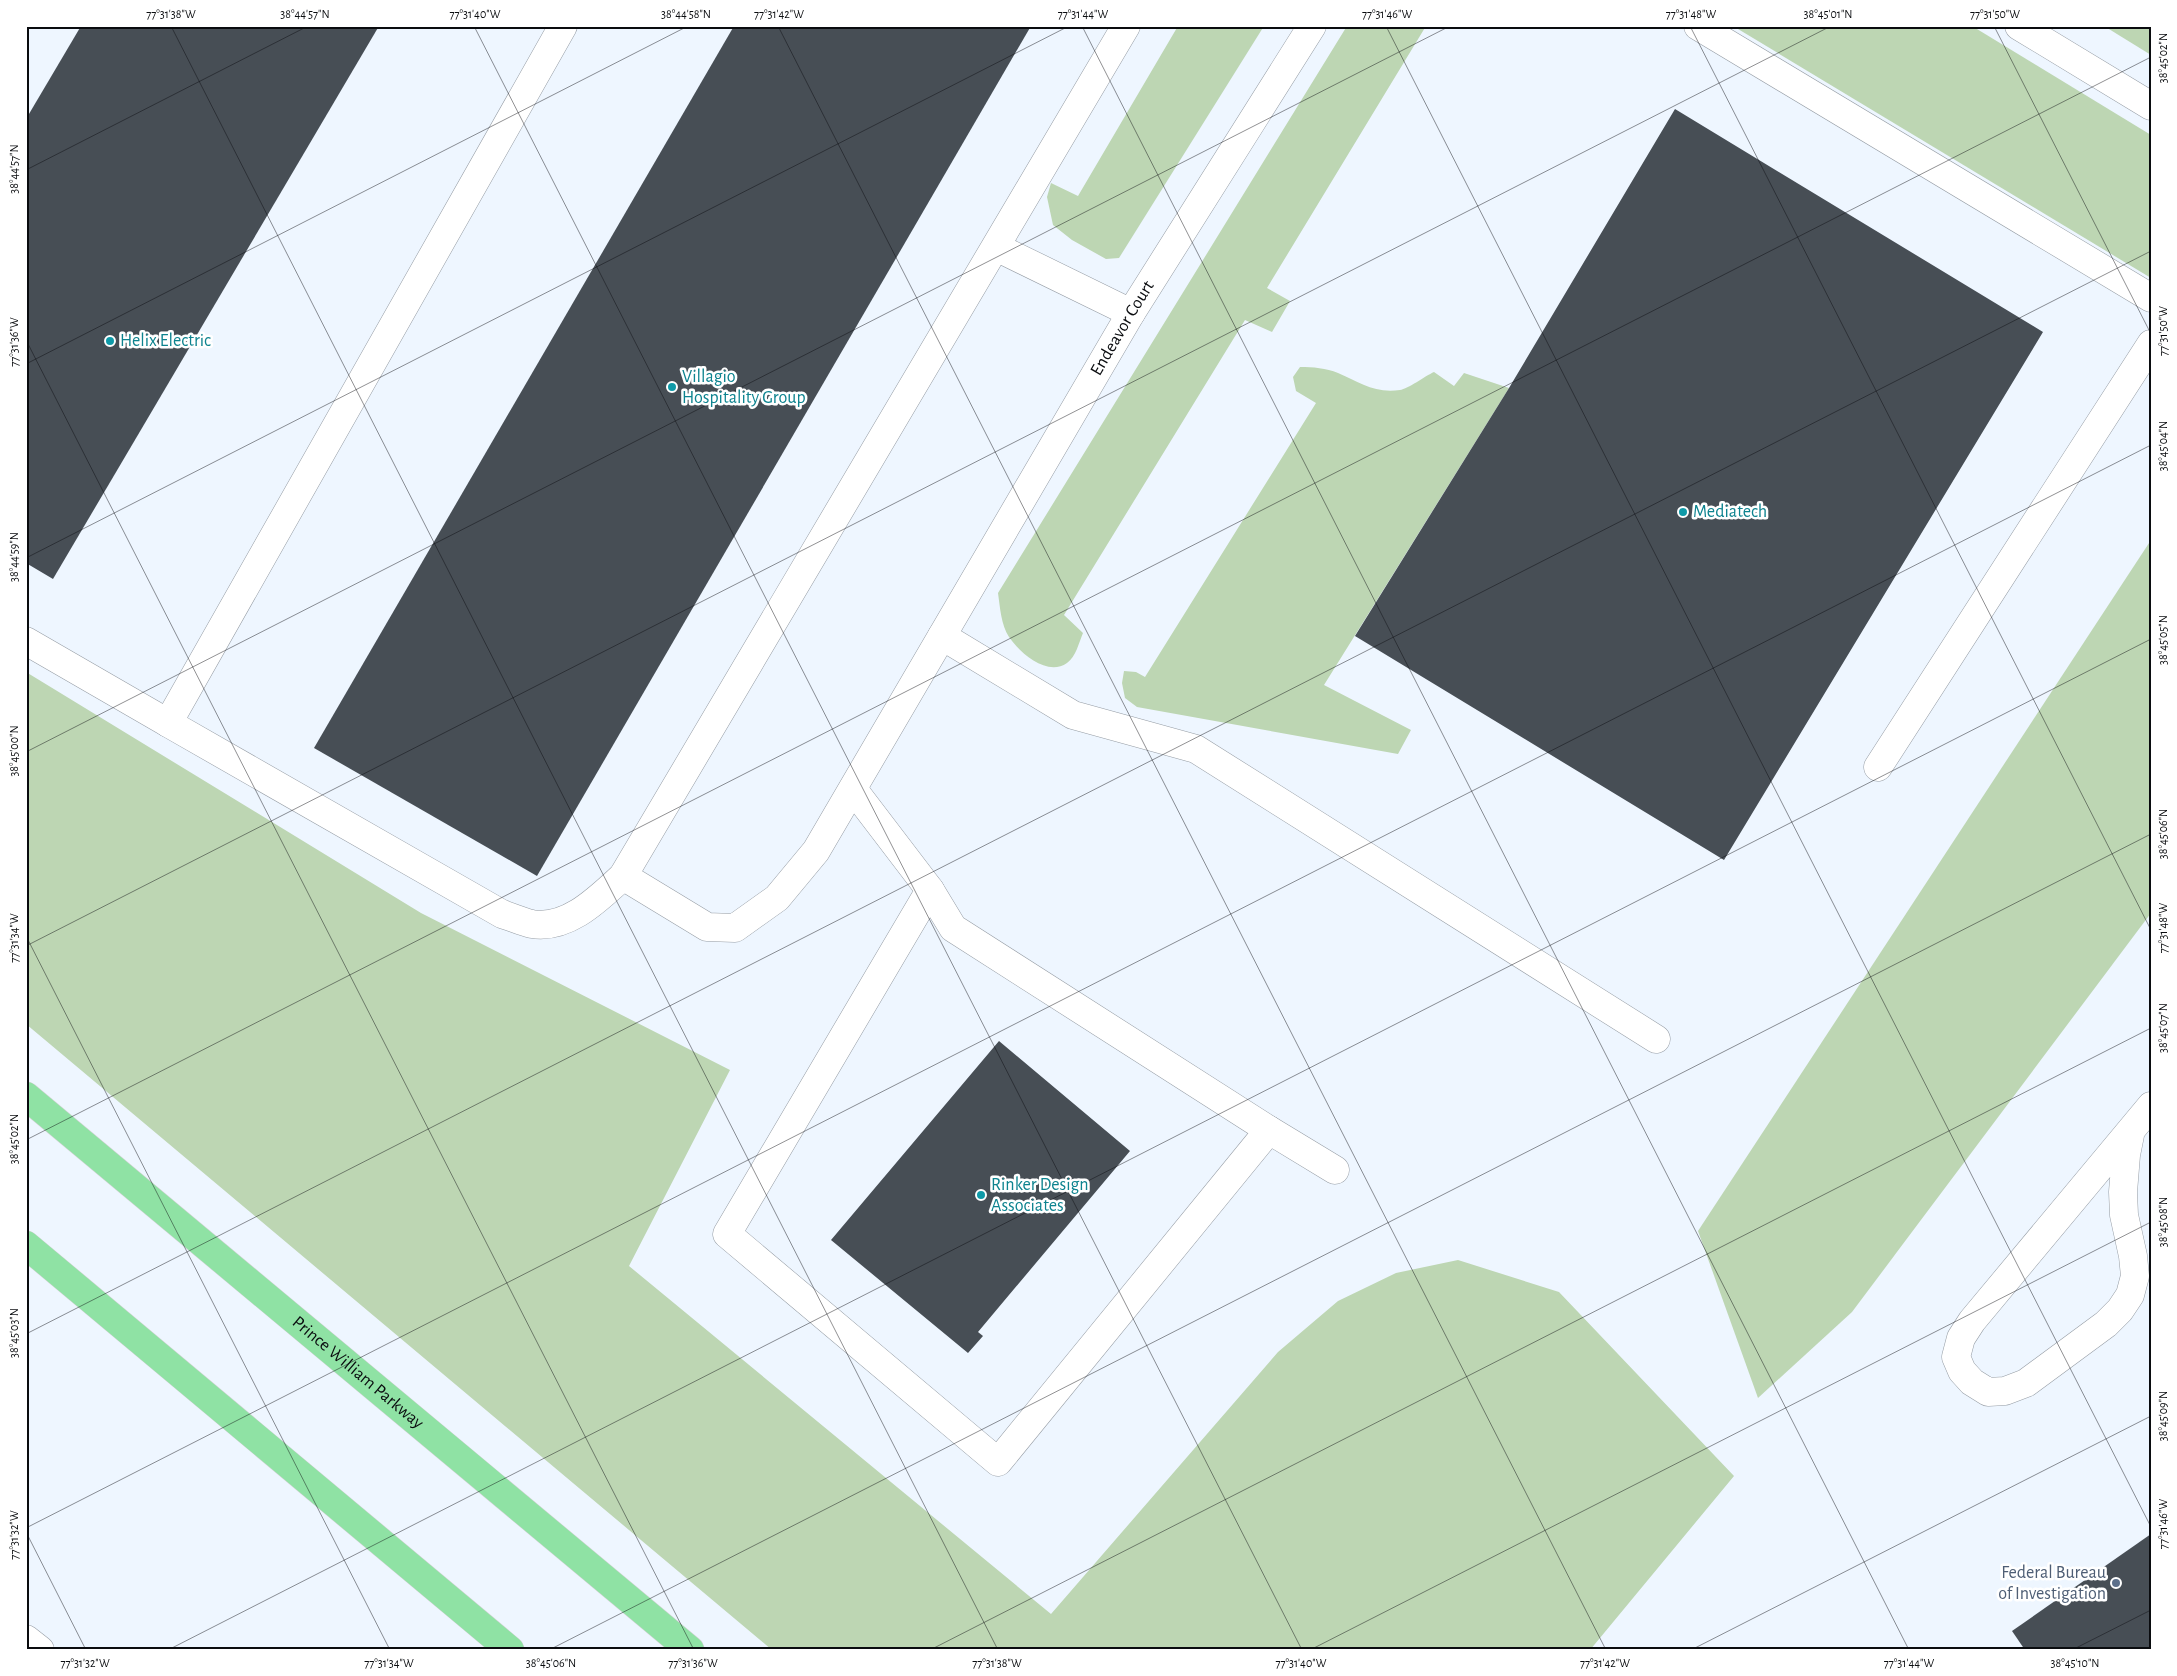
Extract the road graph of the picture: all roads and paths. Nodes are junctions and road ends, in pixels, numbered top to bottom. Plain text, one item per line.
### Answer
1 (563, 26) edge
2 (1126, 26) edge
3 (1312, 26) edge
4 (1698, 26) edge
5 (2019, 26) edge
6 (2151, 106) edge
7 (996, 247) junction
8 (2151, 298) edge
9 (1131, 313) junction
10 (2151, 344) edge
11 (942, 636) junction
12 (26, 641) edge
13 (168, 723) junction
14 (1878, 767) dead end
15 (853, 789) junction
16 (623, 876) junction
17 (930, 890) junction
18 (1656, 1039) dead end
19 (26, 1096) edge
20 (2151, 1106) edge
21 (1269, 1130) junction
22 (2131, 1130) junction
23 (1335, 1170) dead end
24 (26, 1245) edge
25 (26, 1639) edge
26 (40, 1650) edge
27 (510, 1650) edge
28 (690, 1650) edge

1 - 13 street
2 - 7 street
3 - 9 street, Endeavor Court
4 - 8 street
5 - 6 street
7 - 9 street
7 - 16 street
9 - 11 street, Endeavor Court
10 - 14 street
11 - 15 street, Endeavor Court
11 - 18 street
12 - 13 street
13 - 16 street
15 - 16 street, Endeavor Court
15 - 17 street
17 - 21 street
17 - 21 street
19 - 28 highway, Prince William Parkway
20 - 22 street
21 - 23 street
22 - 22 street
24 - 27 highway
25 - 26 street

